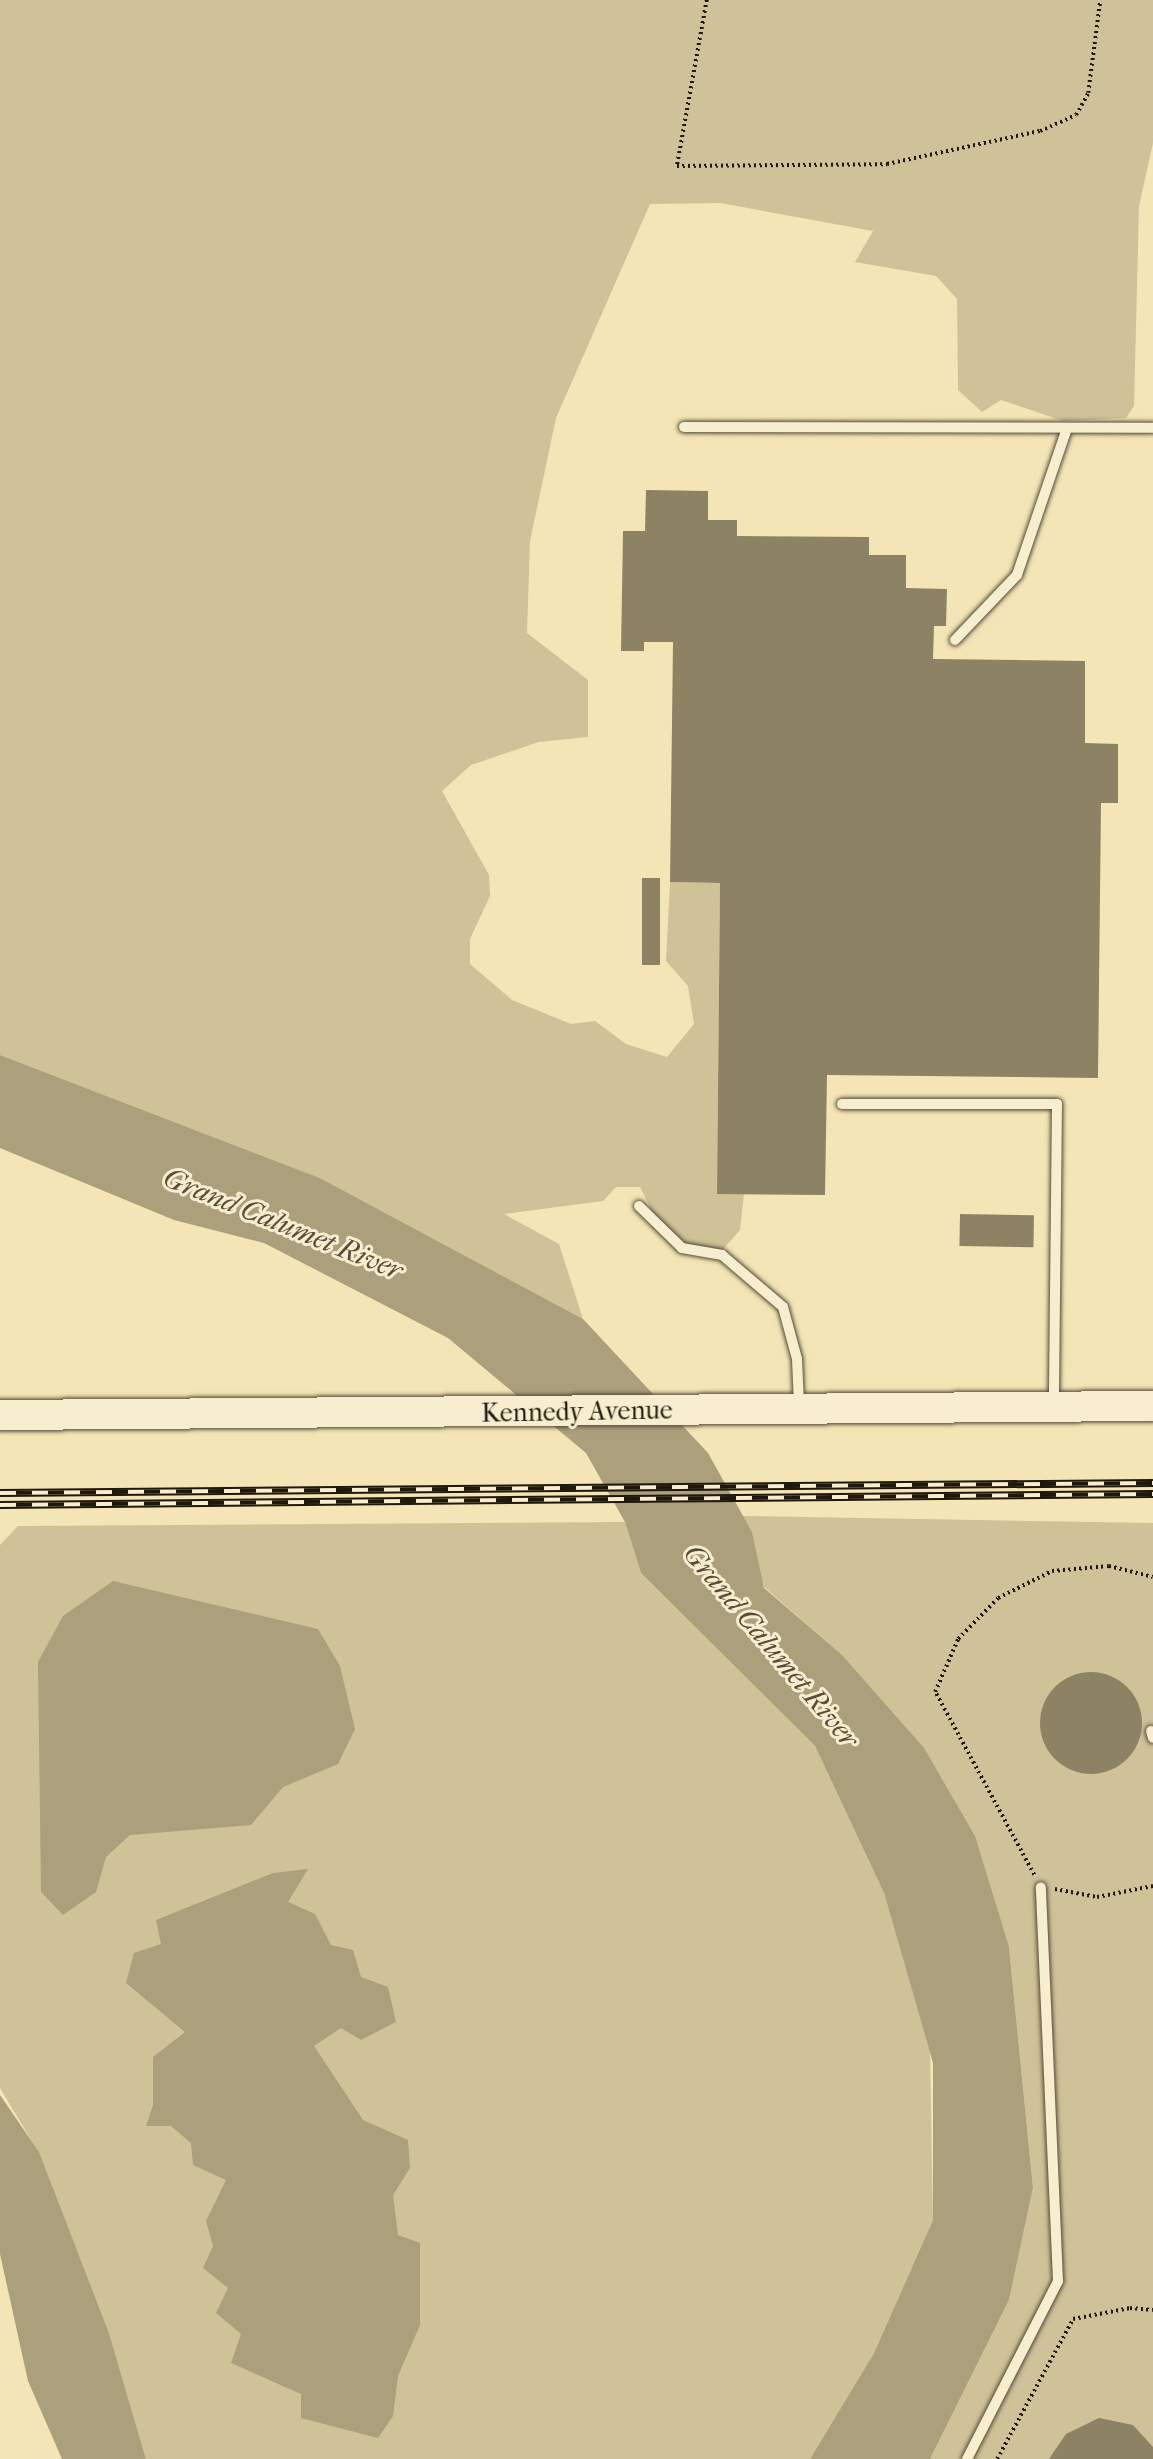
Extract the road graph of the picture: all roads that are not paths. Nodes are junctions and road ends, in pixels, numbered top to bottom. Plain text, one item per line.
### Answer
1 (684, 427) dead end
2 (1067, 428) junction
3 (1153, 428) edge
4 (955, 640) dead end
5 (842, 1104) dead end
6 (639, 1206) dead end
7 (1153, 1406) edge
8 (1054, 1407) junction
9 (800, 1412) junction
10 (0, 1415) edge
11 (1041, 1887) road end
12 (967, 2459) edge

1 - 2 lane
2 - 3 lane
2 - 4 lane
5 - 8 lane
6 - 9 lane
7 - 8 main road, Kennedy Avenue
8 - 9 main road, Kennedy Avenue
9 - 10 main road, Kennedy Avenue
11 - 12 lane

